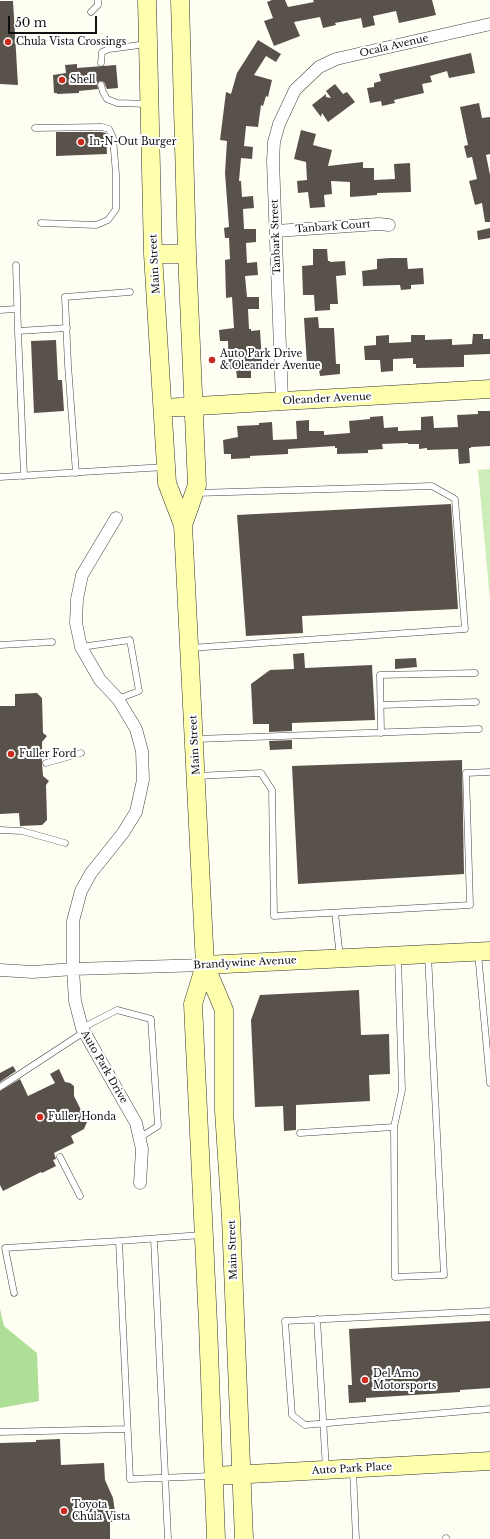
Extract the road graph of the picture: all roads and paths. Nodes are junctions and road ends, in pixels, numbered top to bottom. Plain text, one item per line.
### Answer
1 (98, 0) edge
2 (147, 0) edge
3 (180, 0) edge
4 (91, 12) dead end
5 (490, 24) edge
6 (148, 44) junction
7 (101, 63) dead end
8 (303, 81) joint
9 (101, 85) dead end
10 (150, 104) junction
11 (35, 128) dead end
12 (41, 223) dead end
13 (389, 225) dead end
14 (276, 231) junction
15 (153, 254) junction
16 (187, 254) junction
17 (16, 264) dead end
18 (130, 292) dead end
19 (16, 309) junction
20 (0, 310) edge
21 (67, 328) junction
22 (18, 331) junction
23 (490, 389) edge
24 (282, 401) junction
25 (193, 406) junction
26 (163, 408) junction
27 (166, 467) junction
28 (76, 472) junction
29 (24, 476) junction
30 (0, 477) edge
31 (194, 493) junction
32 (116, 518) dead end
33 (183, 525) junction
34 (52, 642) dead end
35 (0, 645) edge
36 (81, 647) junction
37 (190, 648) junction
38 (475, 673) dead end
39 (118, 699) junction
40 (476, 702) dead end
41 (381, 705) junction
42 (479, 729) dead end
43 (382, 733) junction
44 (194, 740) junction
45 (81, 753) dead end
46 (46, 763) dead end
47 (490, 772) edge
48 (196, 776) junction
49 (0, 830) edge
50 (65, 843) dead end
51 (336, 913) junction
52 (484, 951) edge
53 (428, 954) junction
54 (398, 955) junction
55 (340, 958) junction
56 (205, 965) junction
57 (73, 969) junction
58 (0, 970) edge
59 (483, 1004) junction
60 (490, 1004) edge
61 (83, 1030) junction
62 (488, 1041) edge
63 (490, 1083) edge
64 (0, 1087) edge
65 (394, 1127) junction
66 (300, 1133) dead end
67 (139, 1138) junction
68 (60, 1157) dead end
69 (140, 1182) dead end
70 (80, 1196) dead end
71 (204, 1234) junction
72 (154, 1239) junction
73 (119, 1241) junction
74 (14, 1294) dead end
75 (490, 1311) edge
76 (317, 1319) junction
77 (490, 1409) edge
78 (324, 1424) junction
79 (127, 1429) junction
80 (0, 1432) edge
81 (490, 1461) edge
82 (353, 1469) junction
83 (326, 1470) junction
84 (241, 1475) junction
85 (213, 1476) junction
86 (165, 1477) junction
87 (168, 1539) edge
88 (216, 1539) edge
89 (244, 1539) edge
90 (356, 1539) edge

1 - 4 lane
2 - 6 main road, Main Street
3 - 16 main road, Main Street
5 - 8 street, Ocala Avenue
6 - 7 lane
6 - 10 main road, Main Street
8 - 14 street, Tanbark Street
9 - 10 lane
10 - 15 main road, Main Street
11 - 12 lane
13 - 14 street, Tanbark Court
14 - 24 street, Tanbark Street
15 - 16 main road
15 - 26 main road, Main Street
16 - 25 main road, Main Street
17 - 19 lane
18 - 21 lane
19 - 20 lane
19 - 22 lane
21 - 22 lane
21 - 28 lane
22 - 29 lane
23 - 24 main road, Oleander Avenue
24 - 25 main road, Oleander Avenue
25 - 26 main road, Oleander Avenue
25 - 31 main road, Main Street
26 - 27 main road, Main Street
27 - 28 lane
27 - 33 main road, Main Street
28 - 29 lane
29 - 30 lane
31 - 33 main road, Main Street
31 - 37 lane
32 - 36 street, Auto Park Drive
33 - 37 main road, Main Street
34 - 35 lane
36 - 39 street, Auto Park Drive
36 - 39 lane
37 - 44 main road, Main Street
38 - 41 lane
39 - 57 street, Auto Park Drive
40 - 41 lane
41 - 43 lane
42 - 43 lane
43 - 44 lane
44 - 48 main road, Main Street
45 - 46 lane
47 - 51 lane
48 - 51 lane
48 - 56 main road, Main Street
49 - 50 lane
51 - 55 lane
52 - 53 main road, Brandywine Avenue
52 - 59 lane
53 - 54 main road, Brandywine Avenue
53 - 65 lane
54 - 55 main road, Brandywine Avenue
54 - 65 lane
55 - 56 main road, Brandywine Avenue
56 - 57 street, Brandywine Avenue
56 - 71 main road, Main Street
56 - 84 main road, Main Street
57 - 58 street, Brandywine Avenue
57 - 61 street, Auto Park Drive
59 - 60 lane
59 - 62 lane
61 - 64 lane
61 - 67 street, Auto Park Drive
61 - 67 lane
62 - 63 lane
65 - 66 lane
67 - 69 street, Auto Park Drive
68 - 70 lane
71 - 72 lane
71 - 85 main road, Main Street
72 - 73 lane
72 - 86 lane
73 - 74 lane
73 - 79 lane
75 - 76 lane
76 - 78 lane
76 - 78 lane
77 - 78 lane
78 - 83 lane
79 - 80 lane
79 - 86 lane
81 - 82 main road, Auto Park Place
82 - 83 main road, Auto Park Place
82 - 90 lane
83 - 84 main road, Auto Park Place
84 - 85 main road, Auto Park Place
84 - 89 main road, Main Street
85 - 86 lane
85 - 88 main road, Main Street
86 - 87 lane

